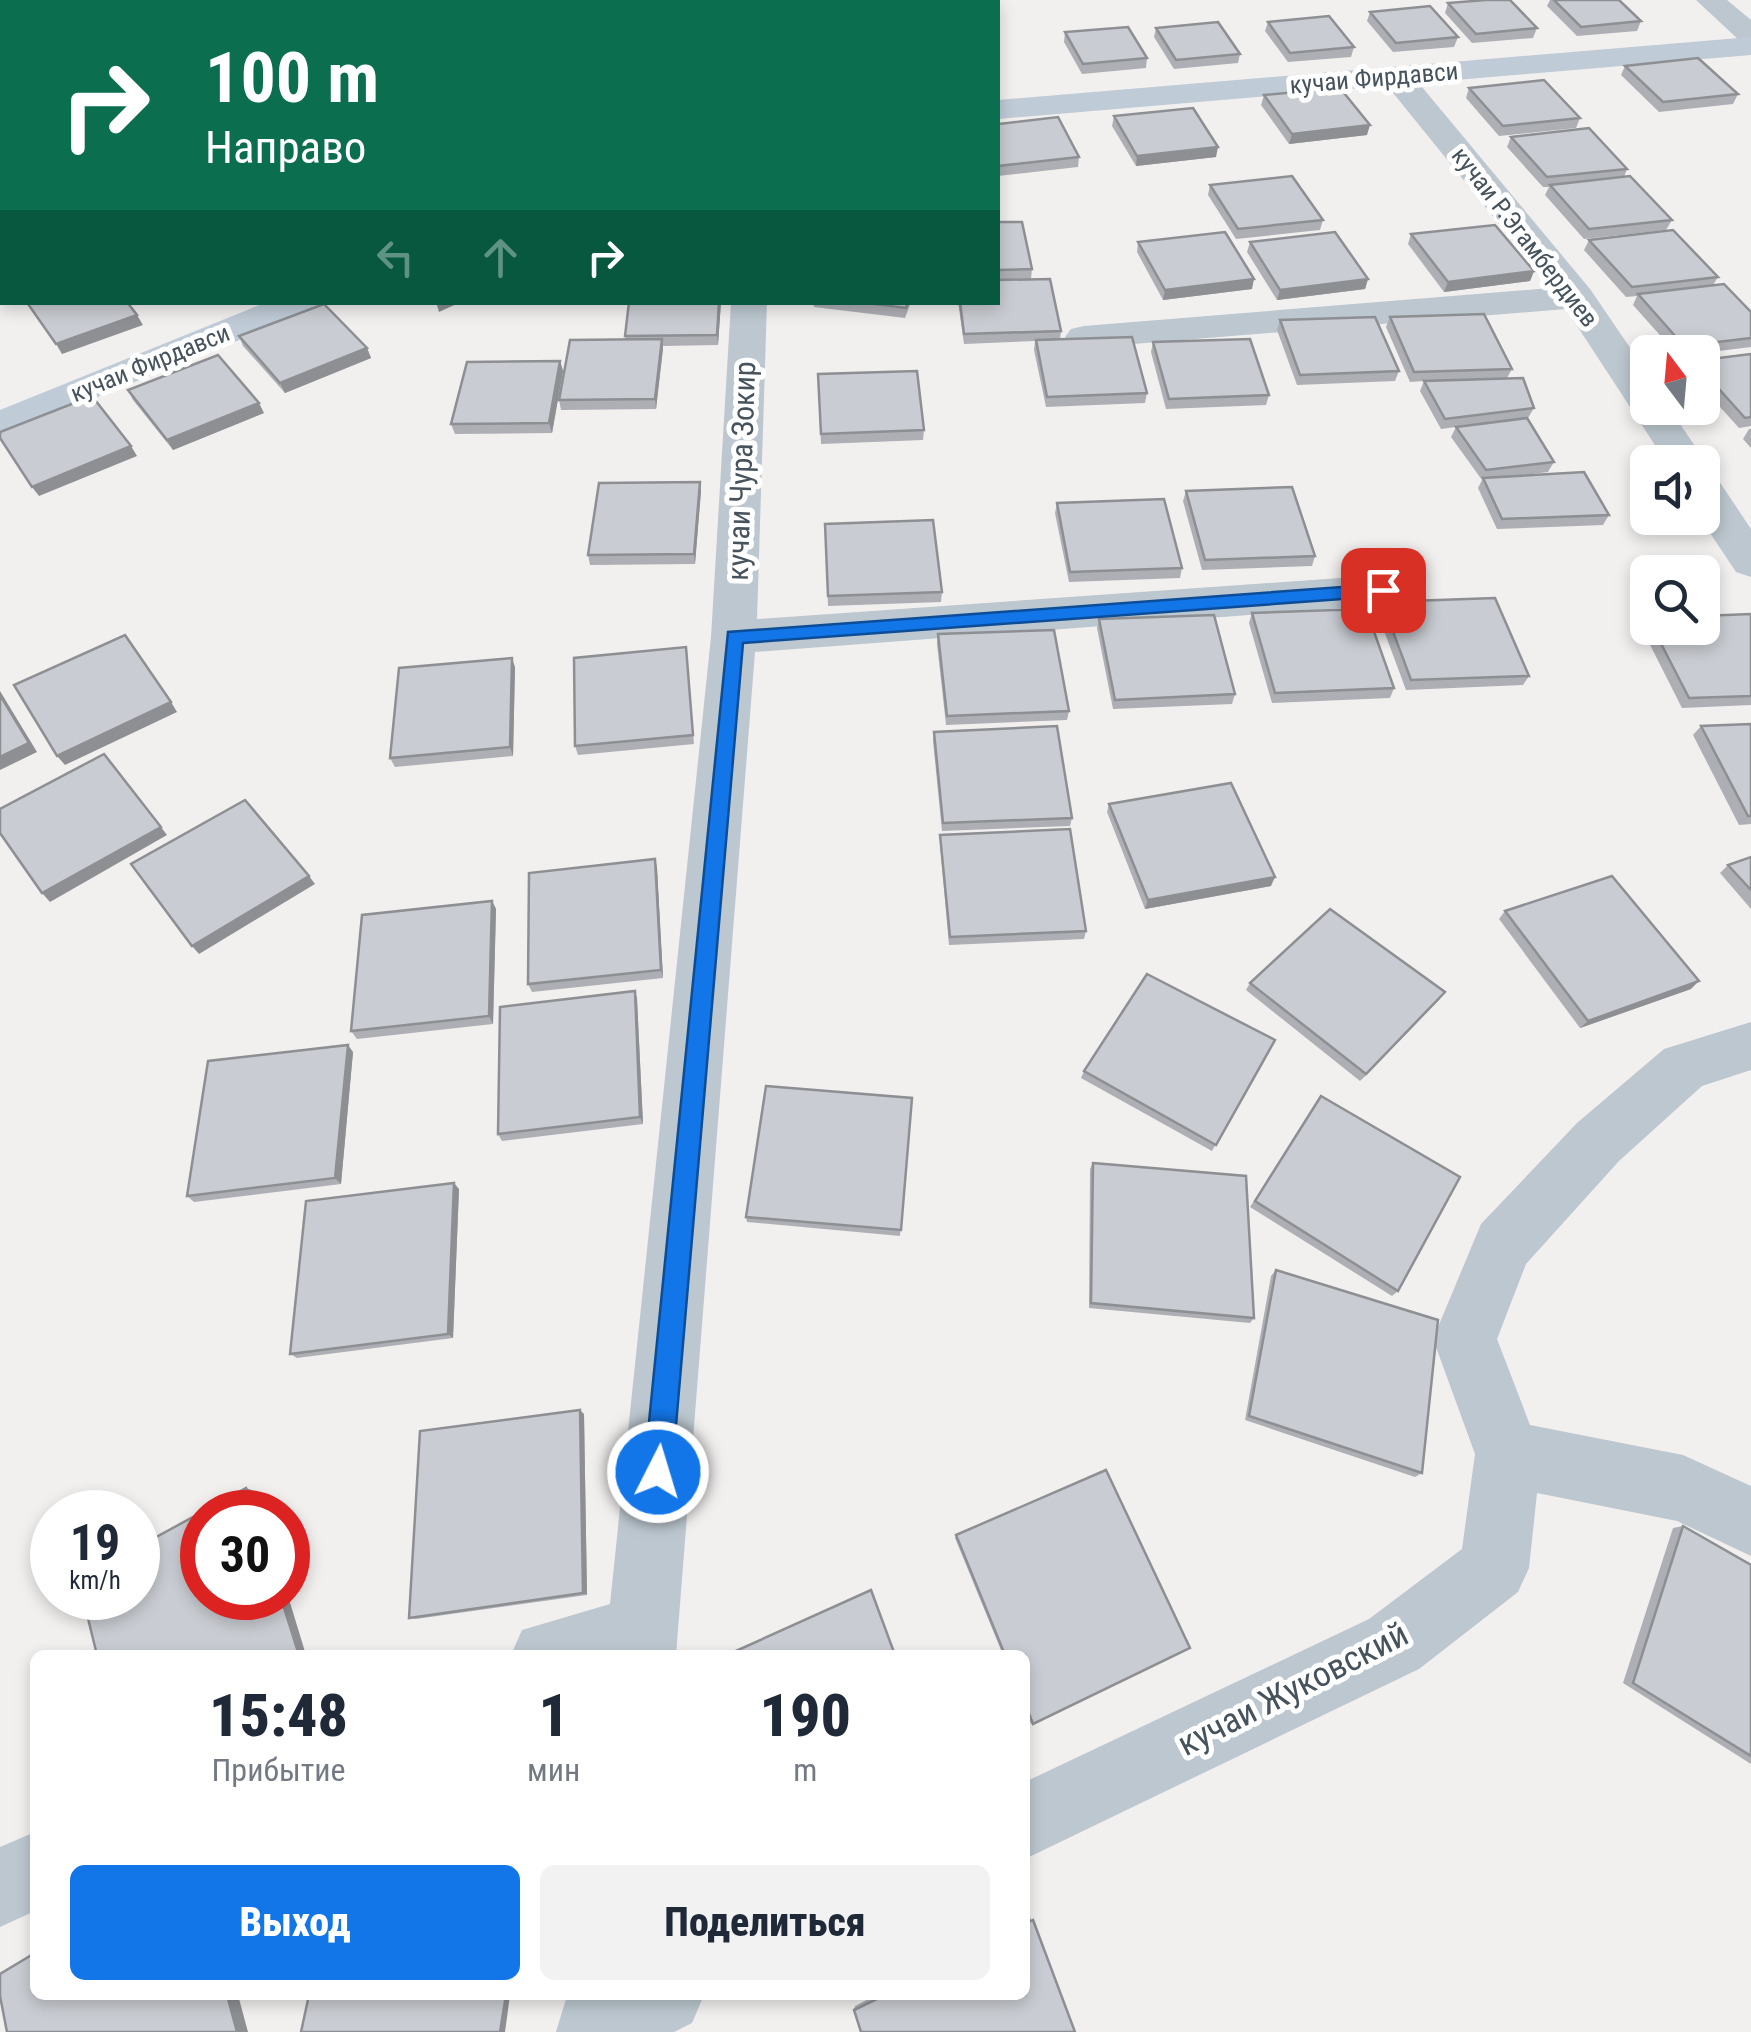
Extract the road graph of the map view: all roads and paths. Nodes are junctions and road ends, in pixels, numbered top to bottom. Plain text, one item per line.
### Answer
1 (1710, 0) edge
2 (1751, 35) edge
3 (1751, 46) edge
4 (1396, 76) junction
5 (1000, 110) edge
6 (1578, 298) junction
7 (294, 305) edge
8 (749, 305) edge
9 (1084, 338) edge
10 (1630, 377) edge
11 (0, 424) edge
12 (1720, 515) edge
13 (1751, 562) edge
14 (1383, 590) dead end
15 (734, 637) junction
16 (1751, 1046) edge
17 (1508, 1454) junction
18 (1751, 1522) edge
19 (642, 1643) edge
20 (587, 1650) edge
21 (1030, 1820) edge
22 (30, 1873) edge
23 (0, 1888) edge

1 - 2 street
3 - 4 street, кучаи Фирдавси
4 - 5 street, кучаи Фирдавси
4 - 6 street, кучаи Р.Эгамбердиев
6 - 9 street
6 - 10 street, кучаи Р.Эгамбердиев
7 - 11 street, кучаи Фирдавси
8 - 15 street, кучаи Чура Зокир
12 - 13 street
14 - 15 street
15 - 19 street, кучаи Чура Зокир
16 - 17 street, кучаи Жуковский
17 - 18 street
17 - 21 street, кучаи Жуковский
19 - 20 street
22 - 23 street

